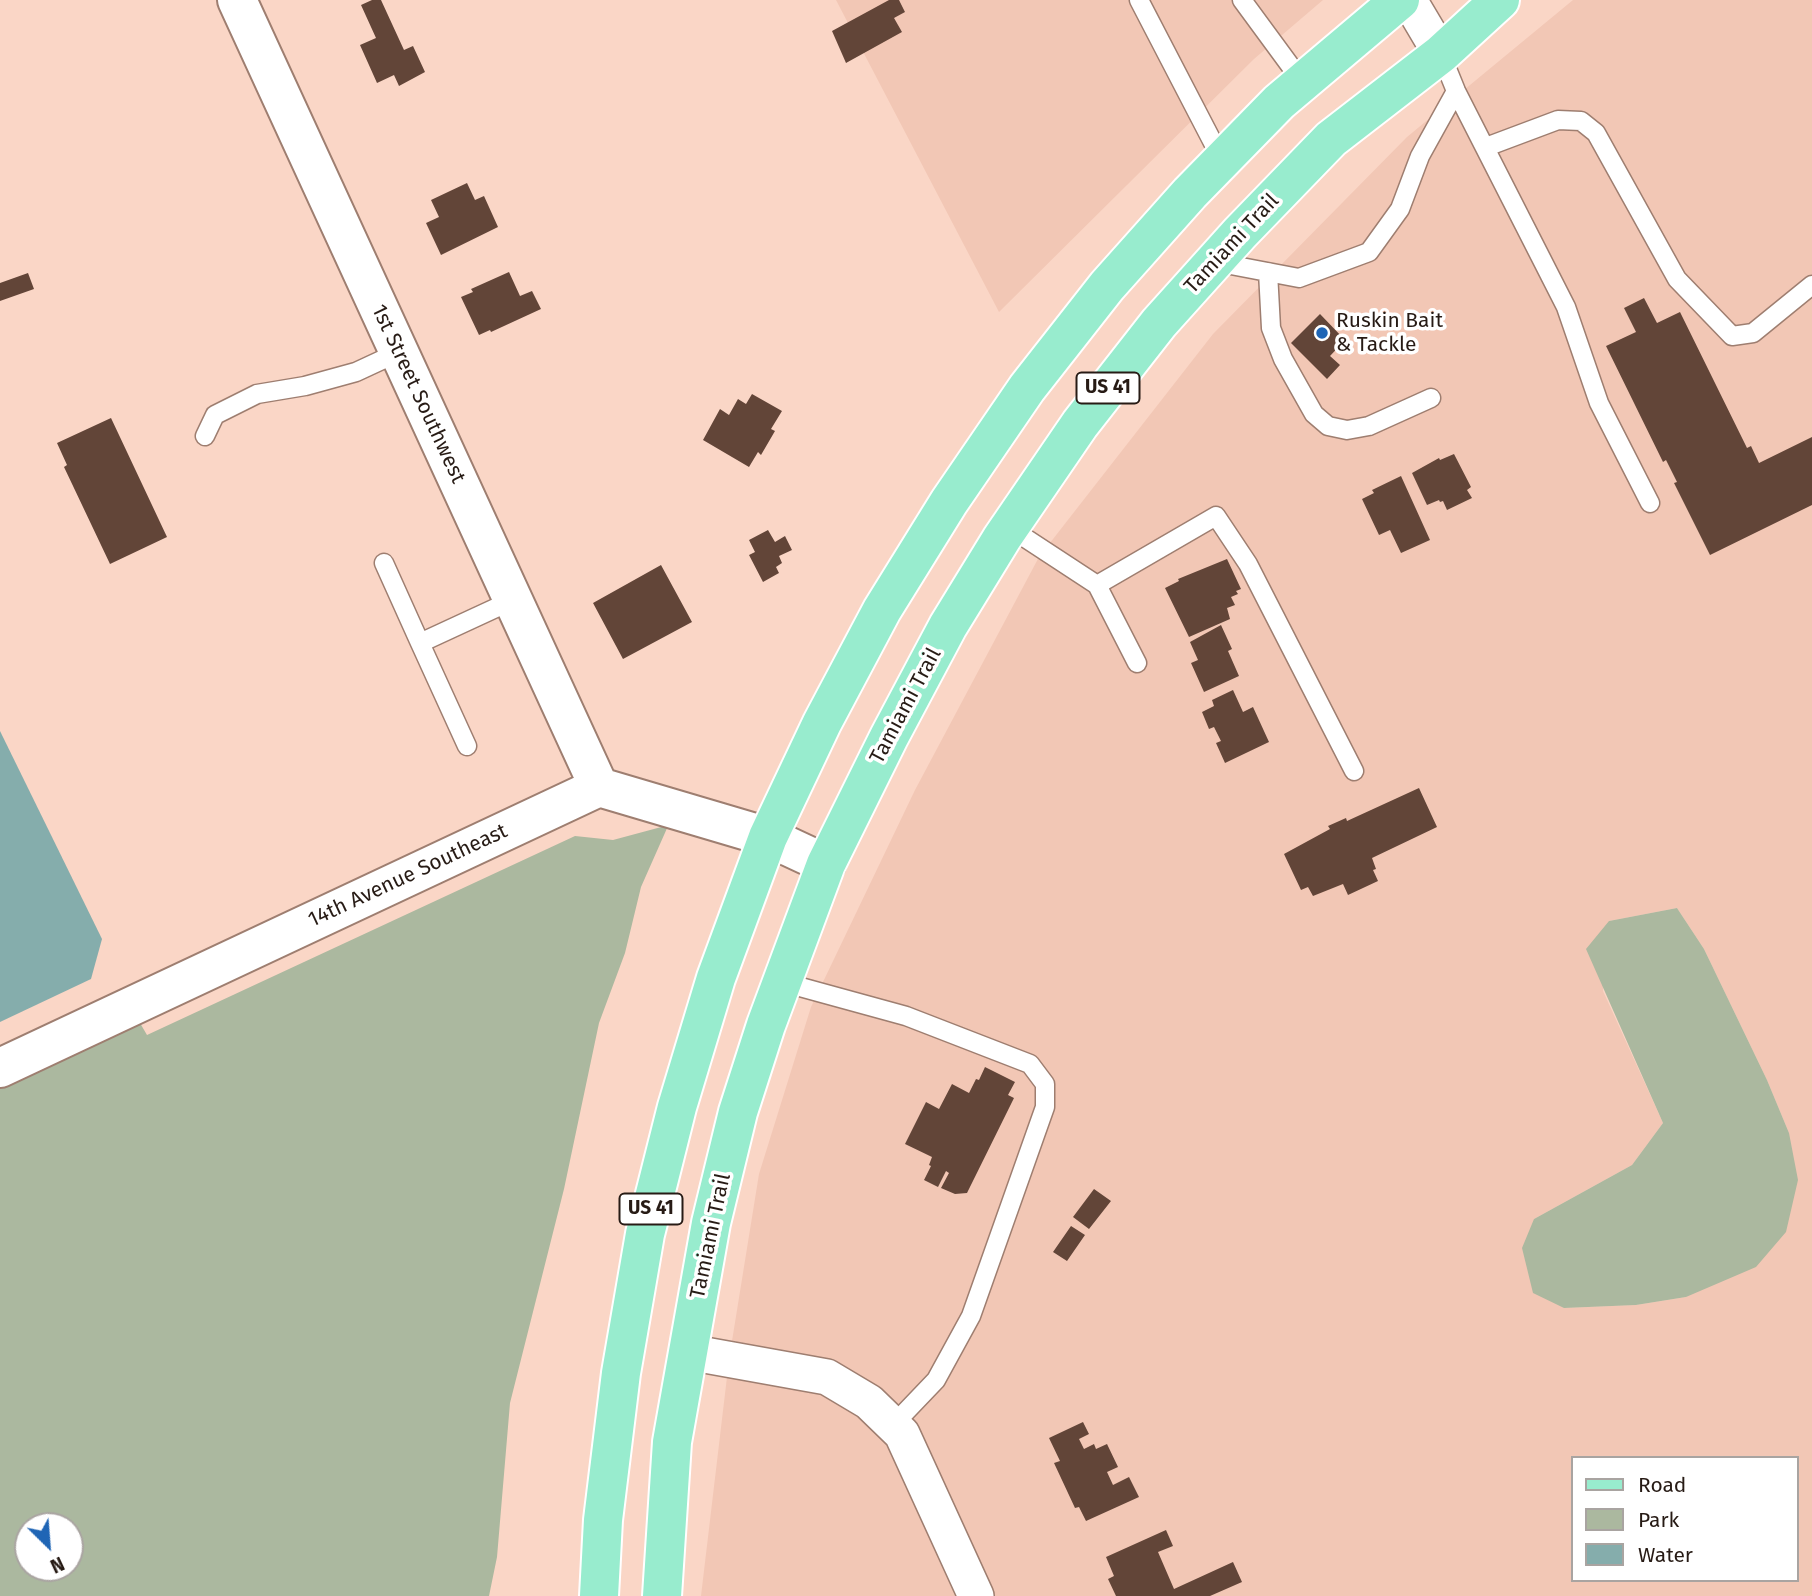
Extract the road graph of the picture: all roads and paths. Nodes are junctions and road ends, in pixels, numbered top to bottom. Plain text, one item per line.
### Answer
1 (237, 0) edge
2 (1139, 0) edge
3 (1242, 0) edge
4 (1400, 0) edge
5 (1409, 0) edge
6 (1500, 0) edge
7 (1441, 54) junction
8 (1303, 83) junction
9 (1456, 91) junction
10 (1486, 147) junction
11 (1222, 160) junction
12 (1215, 262) junction
13 (1268, 272) junction
14 (1812, 285) edge
15 (399, 352) junction
16 (1431, 398) dead end
17 (205, 436) dead end
18 (1650, 503) dead end
19 (1010, 528) junction
20 (384, 563) dead end
21 (1097, 584) junction
22 (513, 600) junction
23 (420, 643) junction
24 (1137, 663) dead end
25 (467, 746) dead end
26 (1354, 771) dead end
27 (599, 787) junction
28 (768, 837) junction
29 (826, 864) junction
30 (782, 982) junction
31 (0, 1068) edge
32 (688, 1352) junction
33 (893, 1426) junction
34 (599, 1596) edge
35 (662, 1596) edge
36 (976, 1596) edge

1 - 15 street, 1st Street Southwest
2 - 11 lane
3 - 8 lane
4 - 8 main road, US 41
5 - 7 street
6 - 7 main road, Tamiami Trail / US 41
7 - 9 lane
7 - 12 main road, Tamiami Trail / US 41
8 - 11 main road, US 41
9 - 10 lane
9 - 13 lane
10 - 14 lane
10 - 18 lane
11 - 28 main road, US 41
12 - 13 lane
12 - 19 main road, Tamiami Trail / US 41
13 - 16 lane
15 - 17 lane
15 - 22 street, 1st Street Southwest
19 - 21 lane
19 - 29 main road, Tamiami Trail / US 41
20 - 23 lane
21 - 24 lane
21 - 26 lane
22 - 23 lane
22 - 27 street, 1st Street Southwest
23 - 25 lane
27 - 28 street
27 - 31 street, 14th Avenue Southeast
28 - 29 street
28 - 34 main road, US 41
29 - 30 main road, Tamiami Trail / US 41
30 - 32 main road, Tamiami Trail / US 41
30 - 33 lane
32 - 33 street
32 - 35 main road, Tamiami Trail / US 41
33 - 36 street

